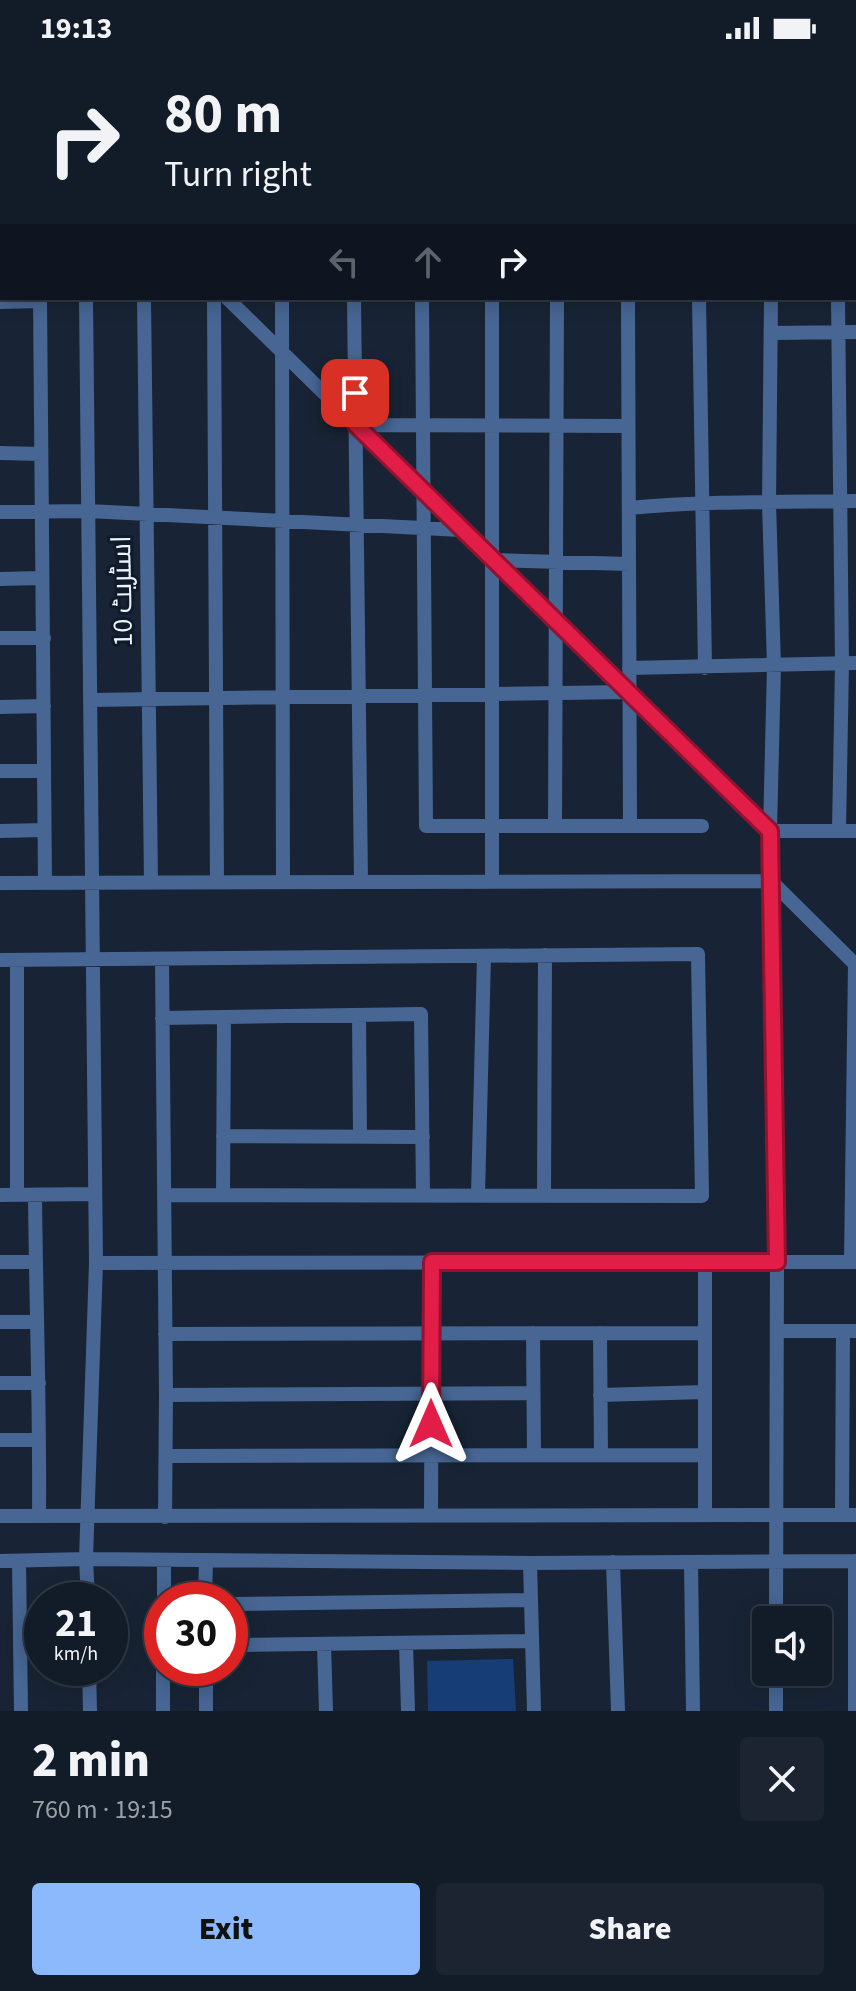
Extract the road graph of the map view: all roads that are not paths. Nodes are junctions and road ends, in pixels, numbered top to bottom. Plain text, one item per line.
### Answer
1 (27, 300) edge
2 (40, 300) edge
3 (86, 300) edge
4 (144, 300) edge
5 (214, 300) edge
6 (229, 300) edge
7 (282, 300) edge
8 (354, 300) edge
9 (422, 300) edge
10 (492, 300) edge
11 (557, 300) edge
12 (628, 300) edge
13 (699, 300) edge
14 (771, 300) edge
15 (838, 300) edge
16 (0, 302) edge
17 (838, 331) junction
18 (856, 332) edge
19 (772, 333) junction
20 (281, 352) junction
21 (356, 425) junction
22 (423, 425) junction
23 (628, 426) junction
24 (557, 427) junction
25 (492, 428) junction
26 (0, 453) edge
27 (41, 454) junction
28 (424, 493) junction
29 (840, 501) junction
30 (856, 501) edge
31 (703, 502) junction
32 (769, 503) junction
33 (629, 508) junction
34 (40, 511) junction
35 (88, 511) junction
36 (0, 512) edge
37 (146, 514) junction
38 (215, 517) junction
39 (281, 521) junction
40 (357, 525) junction
41 (424, 528) junction
42 (461, 530) junction
43 (492, 560) junction
44 (556, 563) junction
45 (629, 564) junction
46 (41, 578) junction
47 (0, 579) edge
48 (556, 623) junction
49 (0, 638) edge
50 (44, 638) junction
51 (849, 664) edge
52 (774, 666) junction
53 (629, 668) junction
54 (705, 668) junction
55 (556, 693) junction
56 (628, 693) junction
57 (492, 694) junction
58 (425, 695) junction
59 (359, 696) junction
60 (282, 697) junction
61 (216, 698) junction
62 (149, 699) junction
63 (90, 700) junction
64 (44, 706) junction
65 (0, 707) edge
66 (0, 771) edge
67 (43, 771) junction
68 (492, 826) junction
69 (555, 826) junction
70 (630, 826) junction
71 (702, 826) dead end
72 (44, 830) junction
73 (0, 831) edge
74 (770, 831) junction
75 (839, 831) junction
76 (856, 831) edge
77 (771, 881) junction
78 (217, 882) junction
79 (283, 882) junction
80 (361, 882) junction
81 (492, 882) junction
82 (0, 883) edge
83 (45, 883) junction
84 (92, 883) junction
85 (151, 883) junction
86 (545, 955) junction
87 (484, 956) junction
88 (93, 957) junction
89 (162, 959) junction
90 (0, 960) edge
91 (17, 960) junction
92 (856, 964) edge
93 (359, 1016) junction
94 (224, 1017) junction
95 (162, 1018) junction
96 (223, 1136) junction
97 (360, 1137) junction
98 (423, 1137) junction
99 (17, 1194) junction
100 (95, 1194) junction
101 (223, 1194) junction
102 (0, 1195) edge
103 (35, 1195) junction
104 (165, 1195) junction
105 (423, 1195) junction
106 (478, 1195) junction
107 (544, 1195) junction
108 (0, 1262) edge
109 (35, 1262) junction
110 (165, 1262) junction
111 (432, 1262) junction
112 (705, 1262) junction
113 (777, 1262) junction
114 (854, 1262) edge
115 (96, 1263) junction
116 (0, 1322) edge
117 (36, 1322) junction
118 (777, 1331) junction
119 (849, 1331) edge
120 (432, 1333) junction
121 (533, 1333) junction
122 (600, 1333) junction
123 (705, 1333) junction
124 (165, 1334) junction
125 (0, 1383) edge
126 (39, 1383) junction
127 (431, 1392) junction
128 (705, 1392) junction
129 (533, 1393) junction
130 (849, 1394) edge
131 (166, 1395) junction
132 (600, 1395) junction
133 (0, 1440) edge
134 (39, 1440) junction
135 (849, 1453) edge
136 (431, 1455) junction
137 (534, 1455) junction
138 (601, 1455) junction
139 (705, 1455) junction
140 (166, 1456) junction
141 (431, 1514) junction
142 (705, 1514) junction
143 (776, 1514) junction
144 (849, 1515) edge
145 (0, 1516) edge
146 (39, 1516) junction
147 (89, 1516) junction
148 (165, 1517) junction
149 (86, 1559) junction
150 (206, 1560) junction
151 (0, 1561) edge
152 (19, 1561) junction
153 (164, 1561) junction
154 (776, 1561) junction
155 (856, 1561) edge
156 (613, 1562) junction
157 (691, 1562) junction
158 (530, 1563) junction
159 (87, 1582) edge
160 (164, 1582) edge
161 (205, 1582) edge
162 (529, 1600) junction
163 (248, 1604) edge
164 (776, 1606) edge
165 (531, 1641) junction
166 (406, 1643) junction
167 (324, 1644) junction
168 (248, 1645) edge
169 (856, 1645) edge
170 (89, 1686) edge
171 (163, 1686) edge
172 (206, 1686) edge
173 (776, 1686) edge
174 (21, 1711) edge
175 (90, 1711) edge
176 (163, 1711) edge
177 (206, 1711) edge
178 (326, 1711) edge
179 (408, 1711) edge
180 (534, 1711) edge
181 (618, 1711) edge
182 (693, 1711) edge
183 (776, 1711) edge
184 (855, 1711) edge

1 - 16 street
2 - 27 street
3 - 35 street
4 - 37 street, اسٹریٹ 10
5 - 38 street
6 - 20 street
7 - 20 street
8 - 21 street
9 - 22 street
10 - 25 street
11 - 24 street
12 - 23 street
13 - 31 street
14 - 19 street
15 - 17 street
17 - 18 street
17 - 19 street
17 - 29 street
19 - 32 street
20 - 21 street
20 - 39 street
21 - 22 street
21 - 28 street
21 - 40 street
22 - 25 street
22 - 28 street
23 - 24 street
23 - 33 street
24 - 25 street
24 - 44 street
25 - 43 street
26 - 27 street
27 - 34 street
28 - 41 street
28 - 42 street
29 - 30 street
29 - 32 street
29 - 51 street
31 - 32 street
31 - 33 street
31 - 54 street
32 - 52 street
33 - 45 street
34 - 35 street
34 - 36 street
34 - 46 street
35 - 37 street
35 - 63 street
37 - 38 street
37 - 62 street, اسٹریٹ 10
38 - 39 street
38 - 61 street
39 - 40 street
39 - 60 street
40 - 41 street
40 - 59 street
41 - 42 street
41 - 58 street
42 - 43 street
43 - 44 street
43 - 48 street
43 - 57 street
44 - 45 street
44 - 48 street
45 - 53 street
46 - 47 street
46 - 50 street
48 - 55 street
48 - 56 street
49 - 50 street
50 - 64 street
51 - 52 street
51 - 75 street
52 - 54 street
52 - 74 street
53 - 54 street
53 - 56 street
55 - 56 street
55 - 57 street
55 - 69 street
56 - 70 street
56 - 74 street
57 - 58 street
57 - 68 street
58 - 59 street
58 - 68 street
59 - 60 street
59 - 80 street
60 - 61 street
60 - 79 street
61 - 62 street
61 - 78 street
62 - 63 street
62 - 85 street, اسٹریٹ 10
63 - 84 street
64 - 65 street
64 - 67 street
66 - 67 street
67 - 72 street
68 - 69 street
68 - 81 street
69 - 70 street
70 - 71 street
72 - 73 street
72 - 83 street
74 - 75 street
74 - 77 street
75 - 76 street
77 - 81 street
77 - 92 street
77 - 113 street
78 - 79 street
78 - 85 street
79 - 80 street
80 - 81 street
82 - 83 street
83 - 84 street
84 - 85 street
84 - 88 street
86 - 87 street
86 - 107 street
86 - 107 street
87 - 89 street
87 - 106 street
88 - 89 street
88 - 91 street
88 - 100 street
89 - 95 street
90 - 91 street
91 - 99 street
92 - 114 street
93 - 94 street
93 - 97 street
93 - 98 street
94 - 95 street
94 - 96 street
95 - 104 street
96 - 97 street
96 - 101 street
97 - 98 street
98 - 105 street
99 - 102 street
99 - 103 street
100 - 103 street
100 - 115 street
101 - 104 street
101 - 105 street
103 - 109 street
104 - 110 street
105 - 106 street
106 - 107 street
108 - 109 street
109 - 117 street
110 - 111 street
110 - 115 street
110 - 124 street
111 - 112 street
111 - 120 street
112 - 113 street
112 - 123 street
113 - 114 street
113 - 118 street
115 - 147 street
116 - 117 street
117 - 126 street
118 - 119 street
118 - 143 street
119 - 130 street
120 - 121 street
120 - 124 street
120 - 127 street
121 - 122 street
121 - 129 street
122 - 123 street
122 - 132 street
123 - 128 street
124 - 131 street
125 - 126 street
126 - 134 street
127 - 129 street
127 - 131 street
127 - 136 street
128 - 132 street
128 - 139 street
129 - 137 street
130 - 135 street
131 - 140 street
132 - 138 street
133 - 134 street
134 - 146 street
135 - 144 street
136 - 137 street
136 - 140 street
136 - 141 street
137 - 138 street
138 - 139 street
139 - 142 street
140 - 148 street
141 - 142 street
141 - 148 street
142 - 143 street
143 - 144 street
143 - 154 street
145 - 146 street
146 - 147 street
147 - 148 street
147 - 149 street
149 - 152 street
149 - 153 street
149 - 159 street
150 - 153 street
150 - 158 street
150 - 161 street
151 - 152 street
152 - 174 street
153 - 160 street
154 - 155 street
154 - 157 street
154 - 164 street
155 - 169 street
156 - 157 street
156 - 158 street
156 - 181 street
157 - 182 street
158 - 162 street
162 - 163 street
162 - 165 street
165 - 166 street
165 - 180 street
166 - 167 street
166 - 179 street
167 - 168 street
167 - 178 street
169 - 184 street
170 - 175 street
171 - 176 street
172 - 177 street
173 - 183 street

